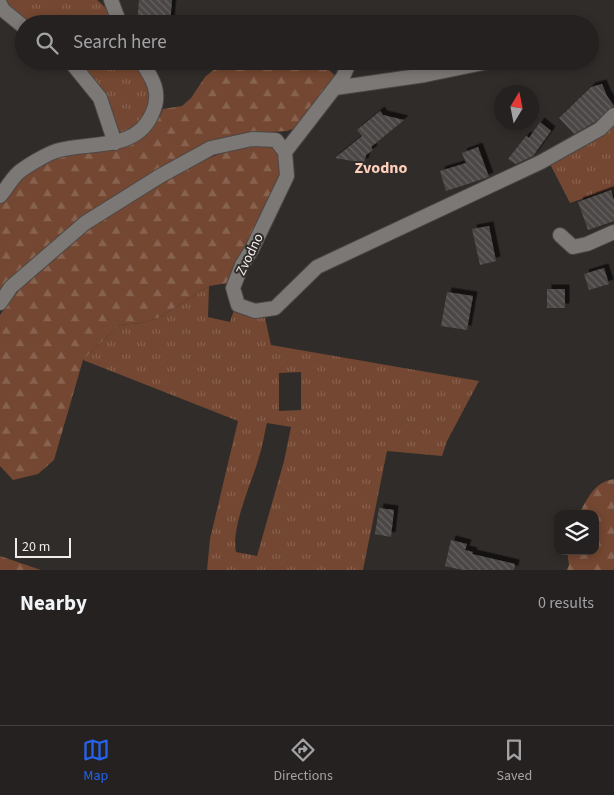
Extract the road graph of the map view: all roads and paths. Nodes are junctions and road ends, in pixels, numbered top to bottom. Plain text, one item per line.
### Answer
1 (111, 0) edge
2 (0, 4) edge
3 (117, 15) edge
4 (15, 20) edge
5 (77, 70) edge
6 (147, 70) edge
7 (345, 70) edge
8 (449, 70) edge
9 (334, 88) junction
10 (614, 115) edge
11 (115, 143) junction
12 (285, 152) junction
13 (0, 196) edge
14 (614, 232) edge
15 (560, 236) dead end
16 (0, 303) edge

1 - 3 street
2 - 4 street
5 - 11 street
6 - 11 street
7 - 9 street
8 - 9 street
9 - 12 street
10 - 12 street, Zvodno
11 - 13 street
12 - 16 street
14 - 15 street

